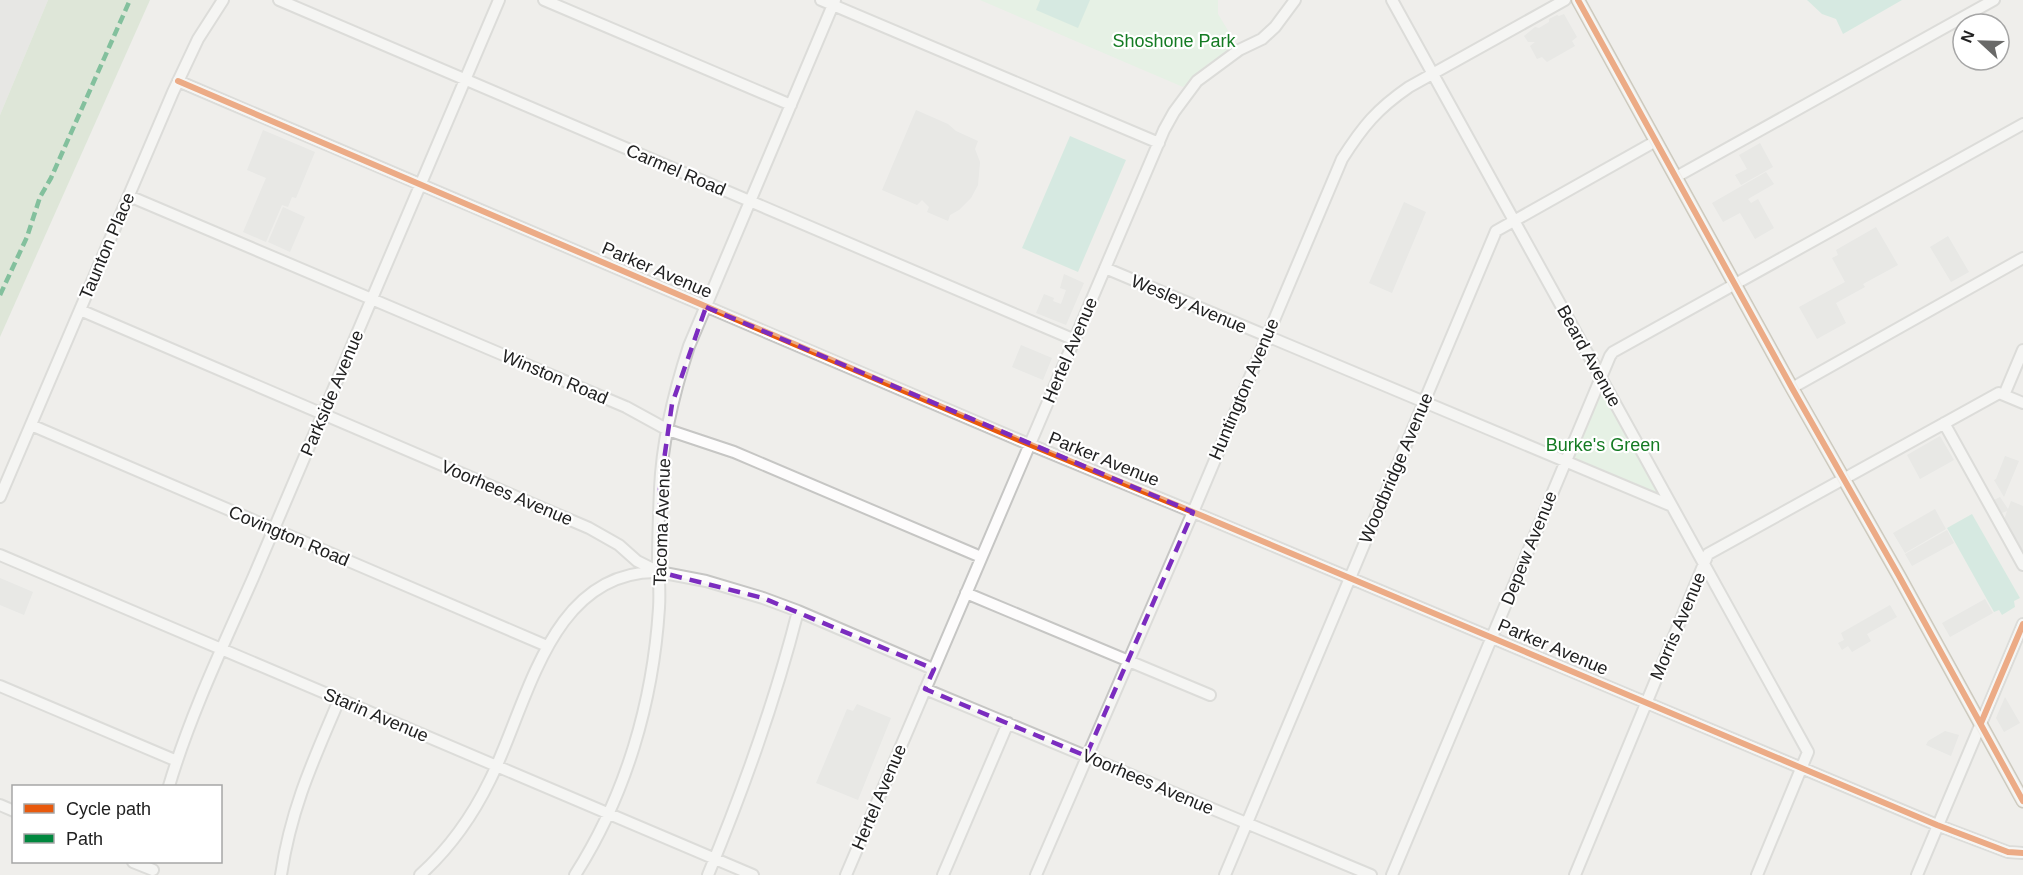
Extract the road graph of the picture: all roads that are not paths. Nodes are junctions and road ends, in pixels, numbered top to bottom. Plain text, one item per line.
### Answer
1 (223, 0) edge
2 (279, 0) edge
3 (499, 0) edge
4 (544, 0) edge
5 (821, 0) edge
6 (1295, 0) edge
7 (1392, 0) edge
8 (1565, 0) edge
9 (1578, 0) edge
10 (1994, 0) edge
11 (834, 3) edge
12 (1433, 73) junction
13 (465, 80) junction
14 (177, 81) junction
15 (791, 105) junction
16 (2023, 124) edge
17 (1656, 141) junction
18 (1159, 143) junction
19 (1676, 177) junction
20 (420, 185) junction
21 (129, 196) junction
22 (750, 201) junction
23 (1514, 221) junction
24 (2023, 258) edge
25 (1105, 268) junction
26 (1736, 284) junction
27 (372, 299) junction
28 (706, 306) junction
29 (80, 310) junction
30 (1265, 336) junction
31 (1074, 340) junction
32 (2023, 350) edge
33 (1600, 376) junction
34 (1792, 388) junction
35 (2004, 395) junction
36 (1424, 403) junction
37 (2023, 403) edge
38 (323, 414) junction
39 (1944, 423) junction
40 (31, 425) junction
41 (668, 430) junction
42 (1030, 444) junction
43 (1565, 462) junction
44 (1844, 478) junction
45 (0, 497) edge
46 (1672, 506) junction
47 (1193, 512) junction
48 (274, 529) junction
49 (0, 555) edge
50 (981, 557) junction
51 (1704, 565) junction
52 (2023, 565) edge
53 (659, 572) junction
54 (1350, 578) junction
55 (966, 593) junction
56 (798, 611) junction
57 (2023, 624) edge
58 (1492, 638) junction
59 (547, 646) junction
60 (221, 650) junction
61 (1128, 661) junction
62 (933, 669) junction
63 (0, 686) edge
64 (925, 689) junction
65 (1210, 695) dead end
66 (339, 700) junction
67 (1647, 703) junction
68 (1008, 723) junction
69 (1981, 723) junction
70 (1086, 756) junction
71 (177, 761) junction
72 (496, 765) junction
73 (1802, 768) junction
74 (169, 785) edge
75 (2023, 801) edge
76 (608, 814) junction
77 (1247, 824) junction
78 (1937, 825) junction
79 (2023, 853) edge
80 (715, 859) junction
81 (138, 863) edge
82 (153, 869) edge
83 (281, 875) edge
84 (420, 875) edge
85 (575, 875) edge
86 (708, 875) edge
87 (753, 875) edge
88 (846, 875) edge
89 (944, 875) edge
90 (1036, 875) edge
91 (1225, 875) edge
92 (1371, 875) edge
93 (1392, 875) edge
94 (1575, 875) edge
95 (1758, 875) edge
96 (1917, 875) edge

1 - 14 street, Taunton Place
2 - 13 street, Carmel Road
3 - 13 street, Parkside Avenue
4 - 15 street
5 - 11 street
6 - 18 street, Hertel Avenue
7 - 12 street, Beard Avenue
8 - 12 street, Huntington Avenue
9 - 17 main road
10 - 19 street
11 - 15 street, Tacoma Avenue
11 - 18 street
12 - 23 street, Beard Avenue
12 - 30 street, Huntington Avenue
13 - 20 street, Parkside Avenue
13 - 22 street, Carmel Road
14 - 20 street, Parker Avenue
14 - 21 street, Taunton Place
15 - 22 street, Tacoma Avenue
16 - 26 street, Depew Avenue
17 - 19 main road
17 - 23 street, Woodbridge Avenue
18 - 25 street, Hertel Avenue
19 - 26 main road
20 - 27 street, Parkside Avenue
20 - 28 street, Parker Avenue
21 - 27 street, Winston Road
21 - 29 street, Taunton Place
22 - 28 street, Tacoma Avenue
22 - 31 street, Carmel Road
23 - 33 street, Beard Avenue
23 - 36 street, Woodbridge Avenue
24 - 34 street
25 - 30 street, Wesley Avenue
25 - 31 street, Hertel Avenue
26 - 33 street, Depew Avenue
26 - 34 main road
27 - 38 street, Parkside Avenue
27 - 41 street, Winston Road
28 - 41 street, Tacoma Avenue
28 - 42 street, Parker Avenue
29 - 38 street, Voorhees Avenue
29 - 40 street, Taunton Place
30 - 36 street, Wesley Avenue
30 - 47 street, Huntington Avenue
31 - 42 street, Hertel Avenue
32 - 35 street
33 - 43 street, Depew Avenue
33 - 46 street, Beard Avenue
34 - 44 main road
35 - 37 street
35 - 39 street, Morris Avenue
36 - 43 street, Wesley Avenue
36 - 54 street, Woodbridge Avenue
38 - 48 street, Parkside Avenue
38 - 53 street, Voorhees Avenue
39 - 44 street, Morris Avenue
39 - 52 street
40 - 45 street, Taunton Place
40 - 48 street, Covington Road
41 - 50 street, Winston Road
41 - 53 street, Tacoma Avenue
42 - 47 street, Parker Avenue
42 - 50 street, Hertel Avenue
43 - 46 street, Wesley Avenue
43 - 58 street, Depew Avenue
44 - 51 street, Morris Avenue
44 - 69 main road
46 - 51 street, Beard Avenue
47 - 54 street, Parker Avenue
47 - 61 street, Huntington Avenue
48 - 59 street, Covington Road
48 - 60 street, Parkside Avenue
49 - 60 street, Starin Avenue
50 - 55 street, Hertel Avenue
51 - 67 street, Morris Avenue
51 - 73 street, Beard Avenue
53 - 56 street, Voorhees Avenue
53 - 59 street
53 - 76 street, Tacoma Avenue
54 - 58 street, Parker Avenue
54 - 77 street, Woodbridge Avenue
55 - 61 street
55 - 62 street, Hertel Avenue
56 - 62 street, Voorhees Avenue
56 - 80 street
57 - 69 street
58 - 67 street, Parker Avenue
58 - 93 street, Depew Avenue
59 - 72 street
60 - 66 street, Starin Avenue
60 - 71 street, Parkside Avenue
61 - 65 street
61 - 70 street, Huntington Avenue
62 - 64 street, Hertel Avenue
63 - 71 street
64 - 68 street, Voorhees Avenue
64 - 88 street, Hertel Avenue
66 - 72 street, Starin Avenue
66 - 83 street
67 - 73 street, Parker Avenue
67 - 94 street, Morris Avenue
68 - 70 street, Voorhees Avenue
68 - 89 street
69 - 75 main road
69 - 78 street
70 - 77 street, Voorhees Avenue
70 - 90 street, Huntington Avenue
71 - 74 street, Parkside Avenue
72 - 76 street, Starin Avenue
72 - 84 street
73 - 78 street, Parker Avenue
73 - 95 street, Beard Avenue
76 - 80 street, Starin Avenue
76 - 85 street, Tacoma Avenue
77 - 91 street, Woodbridge Avenue
77 - 92 street, Voorhees Avenue
78 - 79 street, Parker Avenue
78 - 96 street
80 - 86 street
80 - 87 street, Starin Avenue
81 - 82 street

